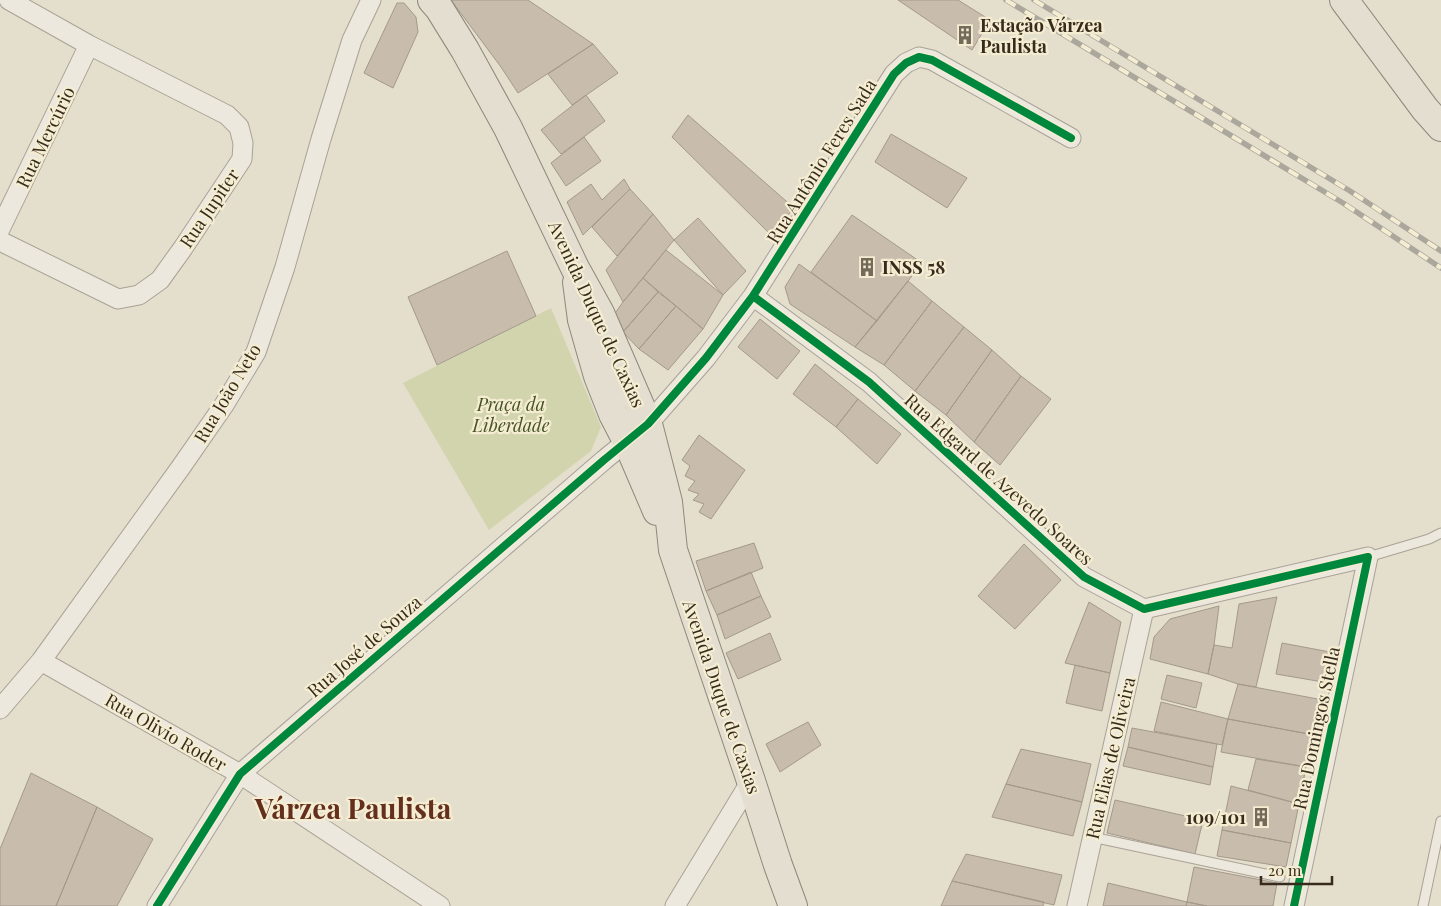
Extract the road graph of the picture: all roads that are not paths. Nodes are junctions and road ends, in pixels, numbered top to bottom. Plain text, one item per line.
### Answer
1 (9, 0) edge
2 (372, 0) edge
3 (432, 0) edge
4 (1344, 0) edge
5 (89, 45) junction
6 (1441, 127) edge
7 (1071, 138) dead end
8 (0, 229) edge
9 (0, 241) edge
10 (575, 268) junction
11 (753, 296) junction
12 (648, 424) junction
13 (627, 441) junction
14 (1441, 533) edge
15 (673, 550) junction
16 (1368, 557) junction
17 (1144, 609) junction
18 (42, 661) junction
19 (0, 709) edge
20 (240, 774) junction
21 (751, 781) junction
22 (1441, 821) edge
23 (1092, 837) junction
24 (1280, 877) dead end
25 (157, 906) edge
26 (440, 906) edge
27 (675, 906) edge
28 (793, 906) edge
29 (1077, 906) edge
30 (1294, 906) edge
31 (1423, 906) edge

1 - 5 street, Rua Jupiter
2 - 18 street, Rua João Neto
3 - 10 main road, Avenida Duque de Caxias
4 - 6 main road
5 - 8 street, Rua Mercúrio
5 - 9 street, Rua Jupiter
7 - 11 street, Rua Antônio Feres Sada
10 - 12 main road, Avenida Duque de Caxias
10 - 13 main road
11 - 12 street, Rua Antônio Feres Sada
11 - 17 street, Rua Edgard de Azevedo Soares
12 - 13 street, Rua José de Souza
12 - 15 main road, Avenida Duque de Caxias
13 - 15 main road
13 - 20 street, Rua José de Souza
14 - 16 lane
15 - 21 main road, Avenida Duque de Caxias
16 - 17 street
16 - 30 street, Rua Domingos Stella
17 - 23 street, Rua Elias de Oliveira
18 - 19 street, Rua João Neto
18 - 20 street, Rua Olivio Roder
20 - 25 street, Rua José de Souza
20 - 26 street, Rua Olivio Roder
21 - 27 street
21 - 28 main road, Avenida Duque de Caxias
22 - 31 lane
23 - 24 lane
23 - 29 street, Rua Elias de Oliveira

